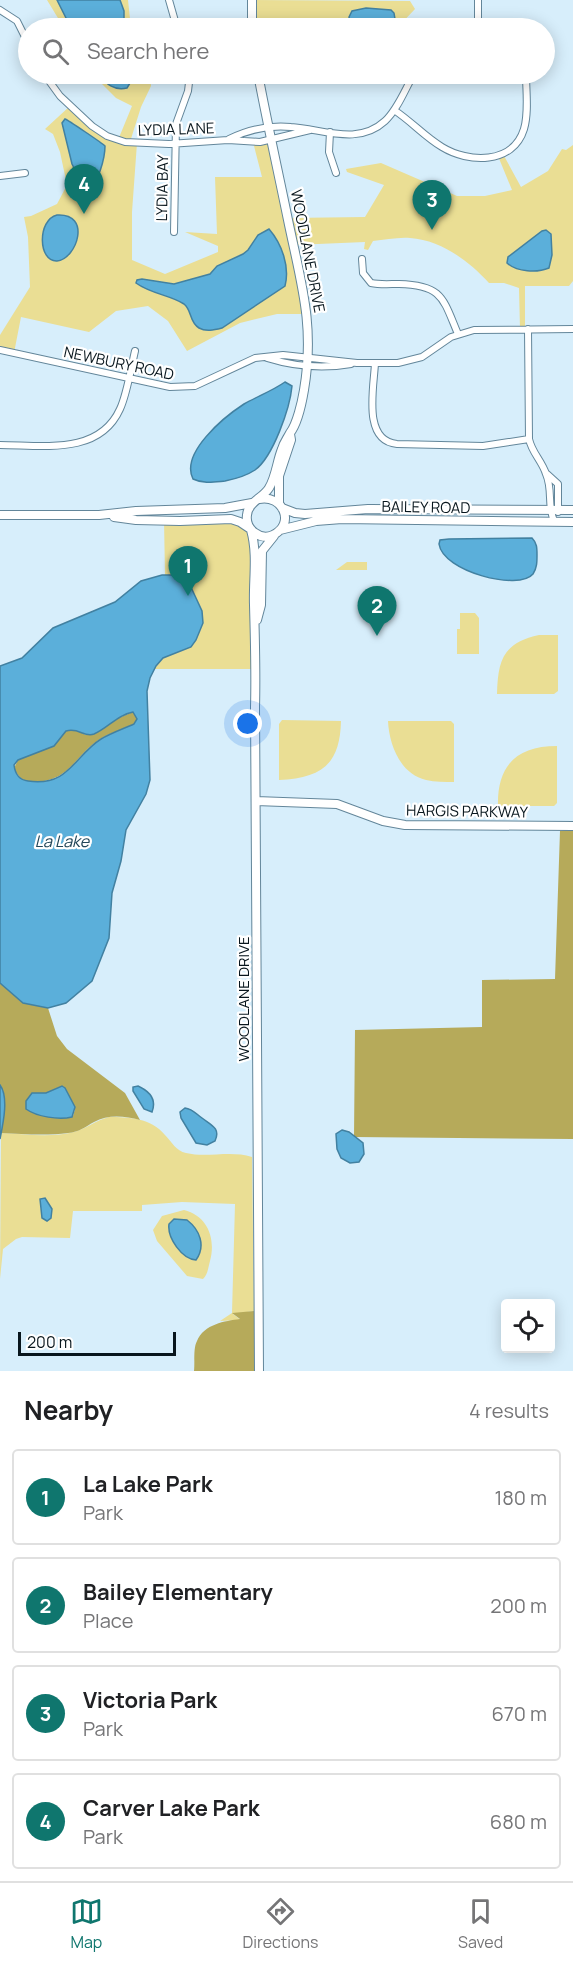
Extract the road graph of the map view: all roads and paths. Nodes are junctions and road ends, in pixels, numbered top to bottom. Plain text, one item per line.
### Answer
1 (169, 0) edge
2 (252, 0) edge
3 (478, 0) edge
4 (0, 10) edge
5 (174, 18) edge
6 (252, 18) edge
7 (477, 18) edge
8 (18, 22) edge
9 (51, 84) edge
10 (189, 84) edge
11 (260, 84) edge
12 (408, 84) edge
13 (526, 84) edge
14 (394, 110) junction
15 (269, 127) junction
16 (309, 130) junction
17 (330, 132) junction
18 (228, 140) junction
19 (272, 140) junction
20 (175, 144) junction
21 (25, 173) dead end
22 (336, 173) dead end
23 (0, 176) edge
24 (174, 232) dead end
25 (362, 259) dead end
26 (528, 329) junction
27 (573, 329) edge
28 (458, 334) junction
29 (0, 350) edge
30 (135, 351) dead end
31 (264, 357) junction
32 (308, 357) junction
33 (357, 363) junction
34 (375, 363) junction
35 (307, 367) junction
36 (128, 377) junction
37 (290, 434) junction
38 (529, 439) junction
39 (0, 445) edge
40 (255, 501) junction
41 (281, 506) junction
42 (554, 510) junction
43 (573, 510) edge
44 (0, 514) edge
45 (99, 515) junction
46 (554, 521) junction
47 (573, 522) edge
48 (251, 529) junction
49 (279, 531) junction
50 (256, 627) junction
51 (256, 801) junction
52 (573, 826) edge
53 (259, 1371) edge

1 - 5 street
2 - 6 street
3 - 7 street
4 - 8 street
9 - 20 street, LYDIA LANE
10 - 20 street, LYDIA BAY
11 - 15 street, WOODLANE DRIVE
12 - 14 street, LYDIA LANE
13 - 14 street
14 - 17 street, LYDIA LANE
15 - 16 street, LYDIA LANE
15 - 18 street, LYDIA LANE
15 - 19 street, WOODLANE DRIVE
16 - 17 street, LYDIA LANE
16 - 19 street, LYDIA LANE
17 - 22 street
18 - 19 street, LYDIA LANE
18 - 20 street, LYDIA LANE
19 - 32 street, WOODLANE DRIVE
20 - 24 street, LYDIA BAY
21 - 23 street
25 - 28 street
26 - 27 street, NEWBURY ROAD
26 - 28 street, NEWBURY ROAD
26 - 38 street
28 - 34 street, NEWBURY ROAD
29 - 36 street, NEWBURY ROAD
30 - 36 street
31 - 32 street, NEWBURY ROAD
31 - 35 street, NEWBURY ROAD
31 - 36 street, NEWBURY ROAD
32 - 33 street, NEWBURY ROAD
32 - 35 street, WOODLANE DRIVE
33 - 34 street, NEWBURY ROAD
33 - 35 street, NEWBURY ROAD
34 - 38 street
35 - 37 street, WOODLANE DRIVE
36 - 39 street
37 - 40 street, WOODLANE DRIVE
37 - 41 street, WOODLANE DRIVE
38 - 42 street
40 - 41 street
40 - 45 street
40 - 48 street
41 - 42 street, BAILEY ROAD
41 - 49 street
42 - 43 street, BAILEY ROAD
42 - 46 street
44 - 45 street
45 - 48 street
46 - 47 street, BAILEY ROAD
46 - 49 street, BAILEY ROAD
48 - 49 street
48 - 50 street, WOODLANE DRIVE
49 - 50 street, WOODLANE DRIVE
50 - 51 street, WOODLANE DRIVE
51 - 52 street, HARGIS PARKWAY
51 - 53 street, WOODLANE DRIVE

